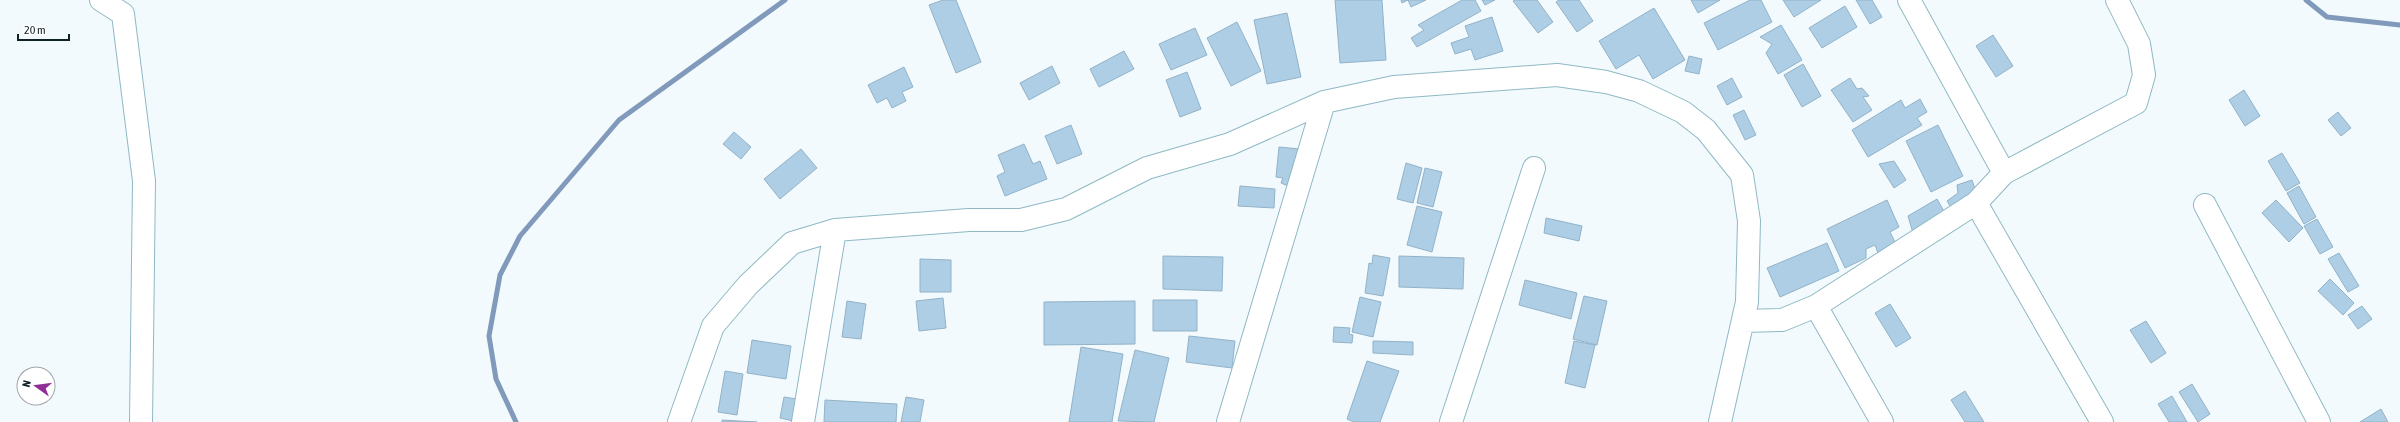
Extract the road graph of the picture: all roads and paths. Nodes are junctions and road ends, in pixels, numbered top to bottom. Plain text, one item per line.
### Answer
1 (101, 0) edge
2 (1909, 0) edge
3 (2117, 0) edge
4 (123, 7) edge
5 (1324, 102) junction
6 (1534, 168) dead end
7 (2004, 174) junction
8 (1976, 203) junction
9 (2204, 205) dead end
10 (835, 230) junction
11 (1816, 306) junction
12 (1743, 321) junction
13 (141, 422) edge
14 (679, 422) edge
15 (803, 422) edge
16 (1228, 422) edge
17 (1451, 422) edge
18 (1720, 422) edge
19 (1882, 422) edge
20 (2102, 422) edge
21 (2319, 422) edge

1 - 4 street
2 - 7 street
3 - 7 street
4 - 13 street
5 - 10 street
5 - 12 street
5 - 16 street
6 - 17 street
7 - 8 street
8 - 11 street
8 - 20 street
9 - 21 street
10 - 14 street
10 - 15 street
11 - 12 street
11 - 19 street
12 - 18 street

